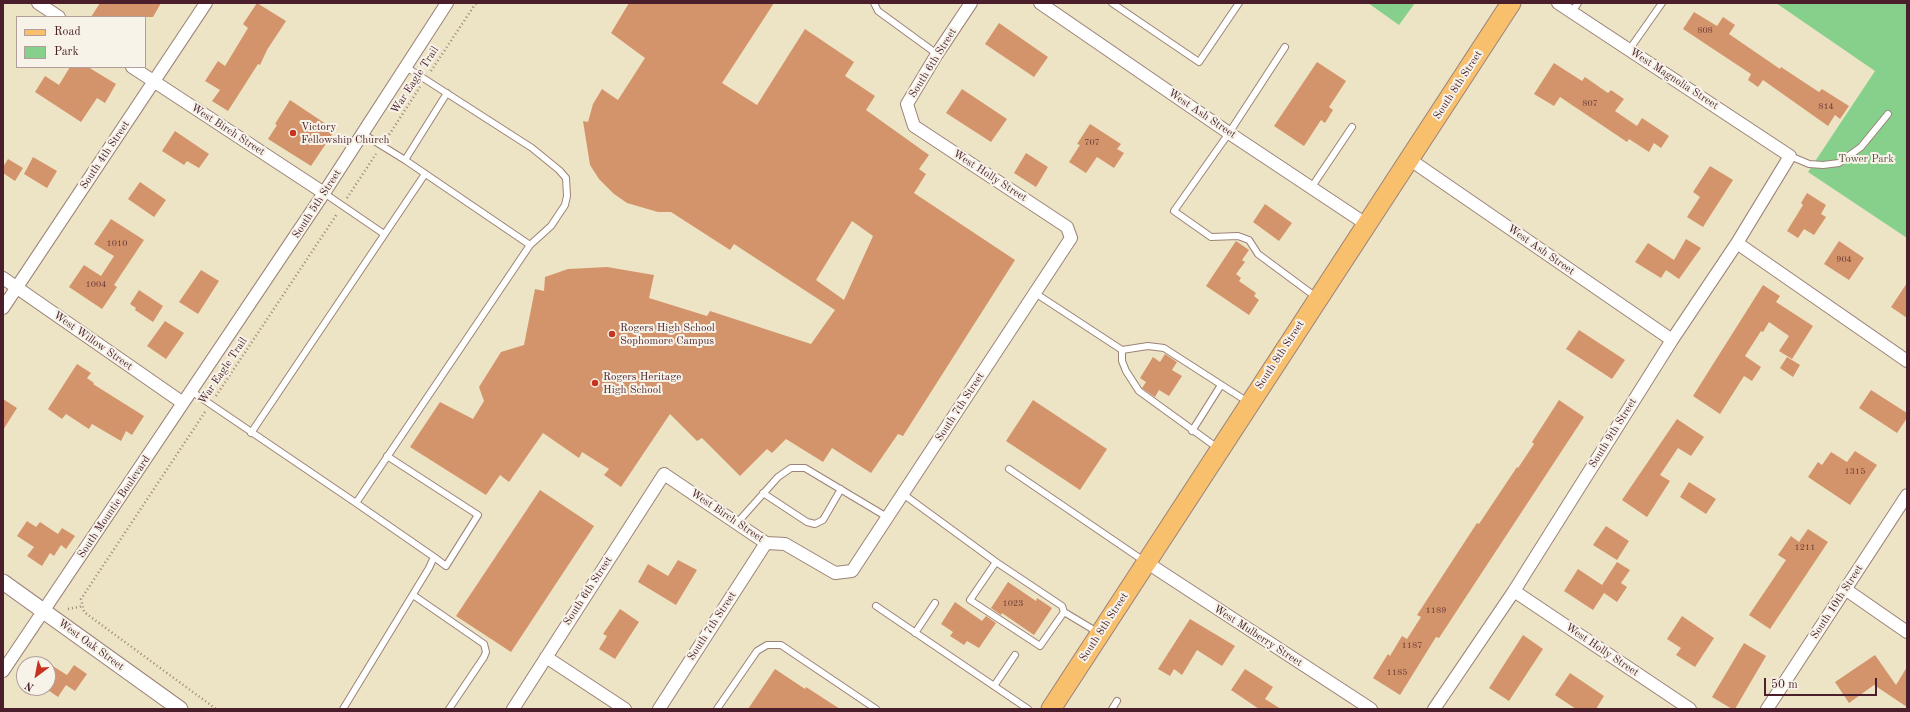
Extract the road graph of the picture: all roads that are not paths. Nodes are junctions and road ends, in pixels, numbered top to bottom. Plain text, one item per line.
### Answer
1 (38, 3) edge
2 (206, 3) edge
3 (447, 3) edge
4 (874, 3) edge
5 (971, 3) edge
6 (1040, 3) edge
7 (1112, 3) edge
8 (1239, 3) edge
9 (1511, 3) edge
10 (1558, 3) edge
11 (1662, 3) edge
12 (1575, 8) edge
13 (58, 16) edge
14 (1285, 47) dead end
15 (1629, 50) junction
16 (937, 54) junction
17 (406, 67) junction
18 (133, 68) edge
19 (154, 82) junction
20 (447, 93) junction
21 (1888, 114) dead end
22 (914, 126) joint
23 (1352, 127) dead end
24 (1230, 133) junction
25 (363, 134) junction
26 (1790, 156) junction
27 (1409, 159) junction
28 (405, 160) junction
29 (425, 174) junction
30 (1311, 188) junction
31 (324, 193) junction
32 (1366, 224) junction
33 (1067, 227) joint
34 (384, 234) junction
35 (1737, 242) junction
36 (530, 245) junction
37 (3, 278) edge
38 (16, 287) junction
39 (1035, 293) junction
40 (1318, 298) junction
41 (3, 308) edge
42 (1672, 340) junction
43 (1122, 350) junction
44 (1907, 361) edge
45 (1221, 385) junction
46 (191, 391) junction
47 (183, 403) junction
48 (1249, 403) junction
49 (1192, 431) junction
50 (251, 433) junction
51 (1219, 449) junction
52 (387, 456) junction
53 (1009, 469) dead end
54 (664, 474) joint
55 (841, 489) junction
56 (763, 493) junction
57 (903, 494) junction
58 (1907, 495) edge
59 (356, 503) junction
60 (887, 517) junction
61 (737, 523) junction
62 (766, 543) junction
63 (434, 557) junction
64 (996, 562) junction
65 (1146, 562) junction
66 (835, 573) joint
67 (3, 582) edge
68 (1844, 589) junction
69 (1514, 591) junction
70 (413, 595) junction
71 (935, 603) dead end
72 (876, 606) dead end
73 (45, 611) junction
74 (1064, 612) junction
75 (1907, 632) edge
76 (915, 633) junction
77 (1099, 634) junction
78 (1015, 655) dead end
79 (546, 657) junction
80 (3, 671) edge
81 (994, 686) junction
82 (1118, 701) dead end
83 (180, 709) edge
84 (343, 709) edge
85 (449, 709) edge
86 (513, 709) edge
87 (625, 709) edge
88 (659, 709) edge
89 (717, 709) edge
90 (876, 709) edge
91 (1028, 709) edge
92 (1050, 709) edge
93 (1112, 709) edge
94 (1371, 709) edge
95 (1434, 709) edge
96 (1690, 709) edge
97 (1767, 709) edge

1 - 13 street
2 - 19 street, South 4th Street
3 - 17 street, South 5th Street
4 - 16 lane
5 - 16 street, South 6th Street
6 - 24 street, West Ash Street
7 - 8 lane
9 - 27 main road, South 8th Street
10 - 12 street, West Magnolia Street
11 - 15 lane
12 - 15 street, West Magnolia Street
14 - 24 lane
15 - 26 street, West Magnolia Street
16 - 22 street, South 6th Street
17 - 20 lane
17 - 25 street, South 5th Street
18 - 19 street, West Birch Street
19 - 31 street, West Birch Street
19 - 38 street, South 4th Street
20 - 28 lane
20 - 36 lane
21 - 26 lane
22 - 33 street, West Holly Street
23 - 30 lane
24 - 30 street, West Ash Street
24 - 40 lane
25 - 28 lane
25 - 31 street, South 5th Street
26 - 35 street, South 9th Street
27 - 32 main road, South 8th Street
27 - 42 street, West Ash Street
28 - 29 lane
29 - 34 lane
29 - 36 lane
30 - 32 street, West Ash Street
31 - 34 lane
31 - 46 street, South 5th Street
32 - 40 main road, South 8th Street
33 - 39 street, South 7th Street
34 - 50 lane
35 - 42 street, South 9th Street
35 - 44 street
36 - 52 lane
37 - 38 street, West Willow Street
38 - 41 street, South 4th Street
38 - 47 street, West Willow Street
39 - 43 lane
39 - 57 street, South 7th Street
40 - 48 main road, South 8th Street
42 - 69 street, South 9th Street
43 - 45 lane
43 - 49 lane
45 - 48 lane
45 - 49 lane
46 - 47 street, South 5th Street
46 - 50 lane
47 - 73 street, South Mountie Boulevard
48 - 51 main road, South 8th Street
49 - 51 lane
50 - 59 lane
51 - 65 main road, South 8th Street
52 - 59 lane
52 - 63 lane
53 - 65 lane
54 - 61 street, West Birch Street
54 - 79 street, South 6th Street
55 - 56 lane
55 - 56 lane
55 - 60 lane
56 - 61 lane
57 - 60 street, South 7th Street
57 - 64 lane
58 - 68 street, South 10th Street
59 - 63 lane
60 - 66 street, South 7th Street
61 - 62 street, West Birch Street
62 - 66 street, West Birch Street
62 - 88 street, South 7th Street
63 - 70 lane
64 - 74 lane
64 - 74 lane
65 - 77 main road, South 8th Street
65 - 94 street, West Mulberry Street
67 - 73 street, West Oak Street
68 - 75 street
68 - 97 street, South 10th Street
69 - 95 street, South 9th Street
69 - 96 street, West Holly Street
70 - 84 lane
70 - 85 lane
71 - 76 lane
72 - 76 lane
73 - 80 street
73 - 83 street, West Oak Street
74 - 77 lane
76 - 81 lane
77 - 92 main road, South 8th Street
78 - 81 lane
79 - 86 street, South 6th Street
79 - 87 street
81 - 91 lane
82 - 93 lane
89 - 90 lane

